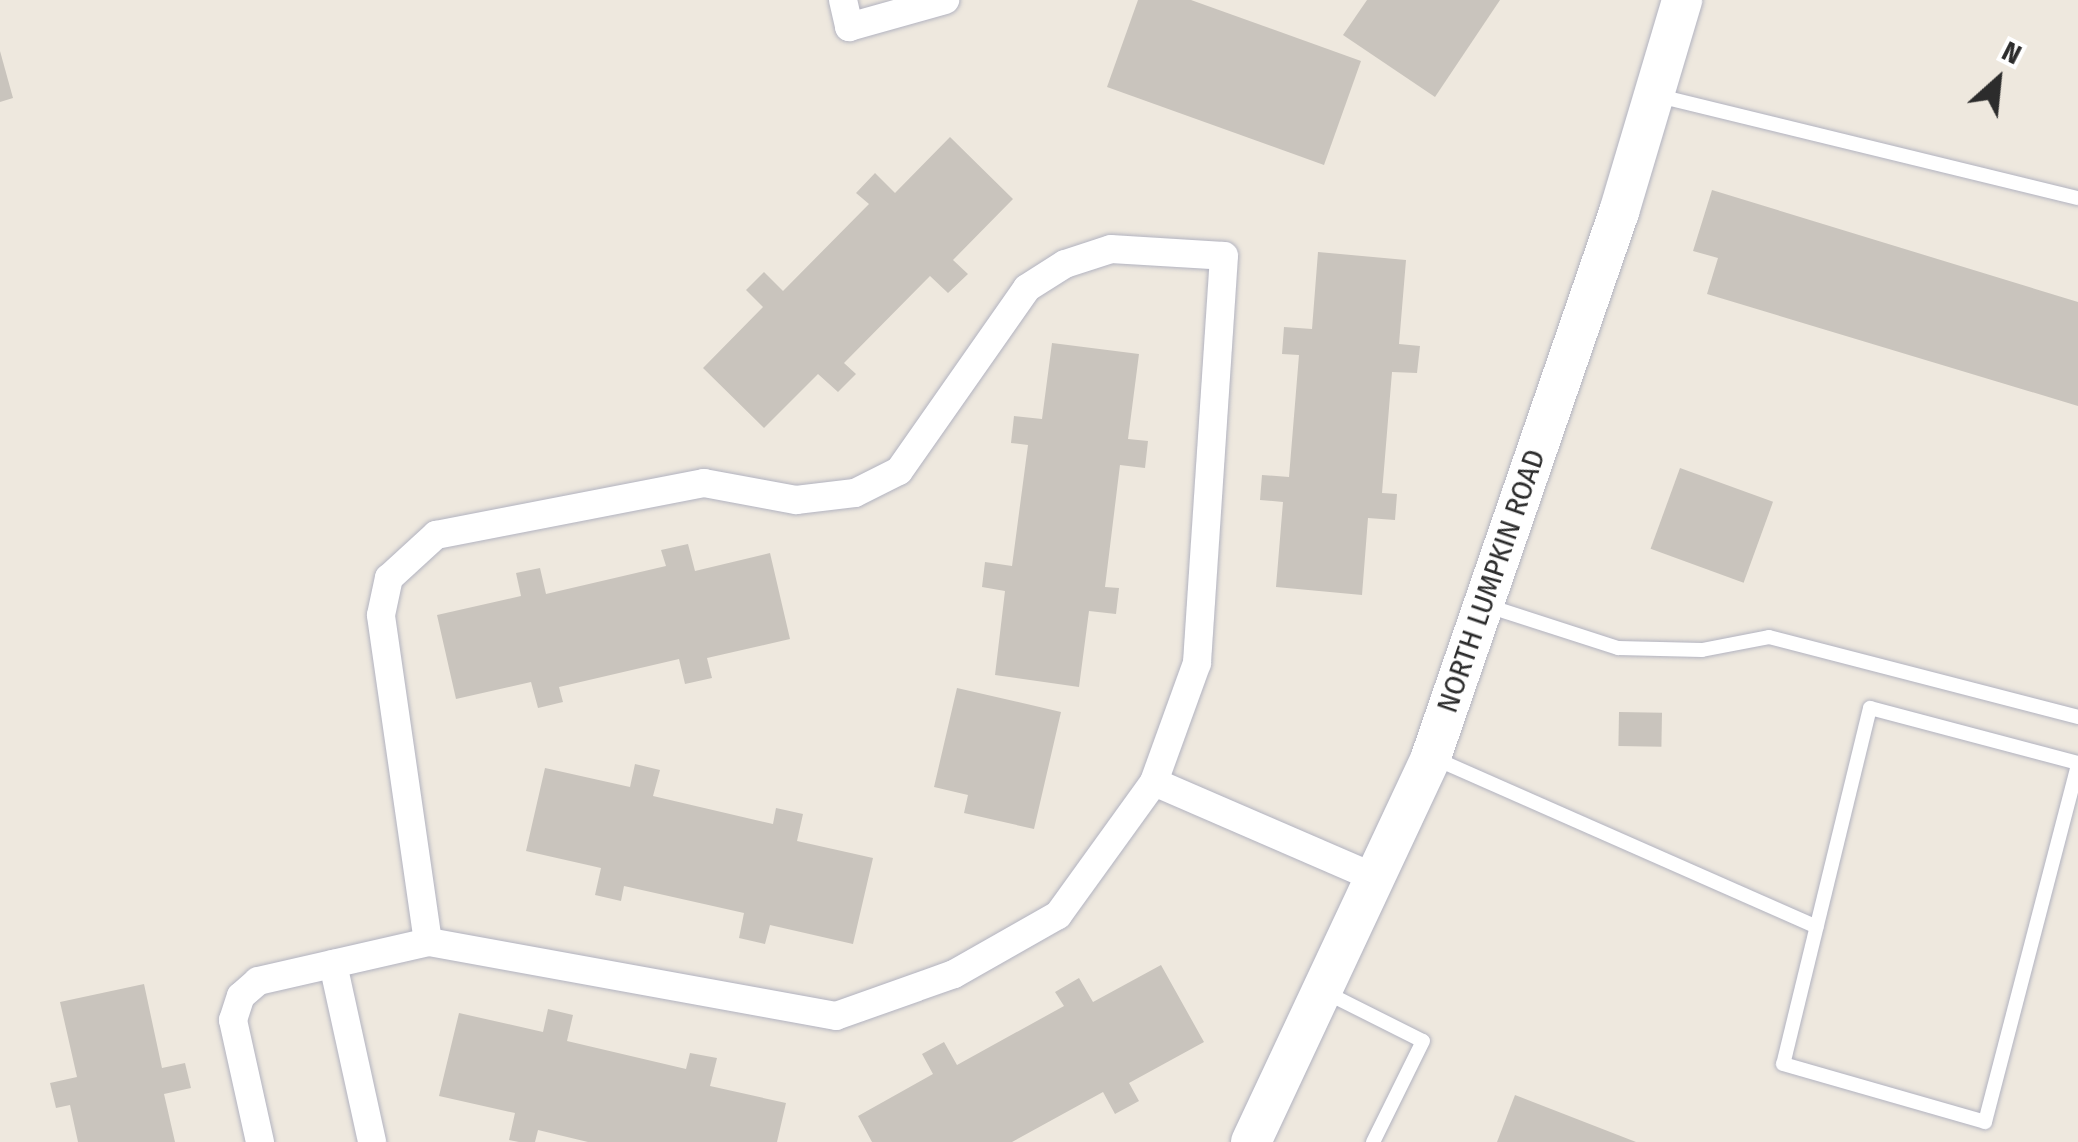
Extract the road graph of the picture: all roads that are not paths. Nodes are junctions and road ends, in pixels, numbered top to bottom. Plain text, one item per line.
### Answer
1 (843, 0) edge
2 (945, 0) edge
3 (1682, 0) edge
4 (1654, 95) junction
5 (2078, 198) edge
6 (1483, 604) junction
7 (2078, 717) edge
8 (1430, 757) junction
9 (2078, 765) edge
10 (1154, 782) junction
11 (1374, 877) junction
12 (1817, 927) junction
13 (428, 942) junction
14 (332, 964) junction
15 (1322, 991) junction
16 (260, 1142) edge
17 (372, 1142) edge
18 (1251, 1142) edge
19 (1373, 1142) edge

1 - 2 street
3 - 4 street, NORTH LUMPKIN ROAD
4 - 5 lane
4 - 6 street, NORTH LUMPKIN ROAD
6 - 7 lane
6 - 8 street, NORTH LUMPKIN ROAD
8 - 11 street, NORTH LUMPKIN ROAD
8 - 12 lane
9 - 12 lane
9 - 12 lane
10 - 11 street
10 - 13 street
10 - 13 street
11 - 15 street, NORTH LUMPKIN ROAD
13 - 14 street
14 - 16 street
14 - 17 street
15 - 18 street, NORTH LUMPKIN ROAD
15 - 19 lane

